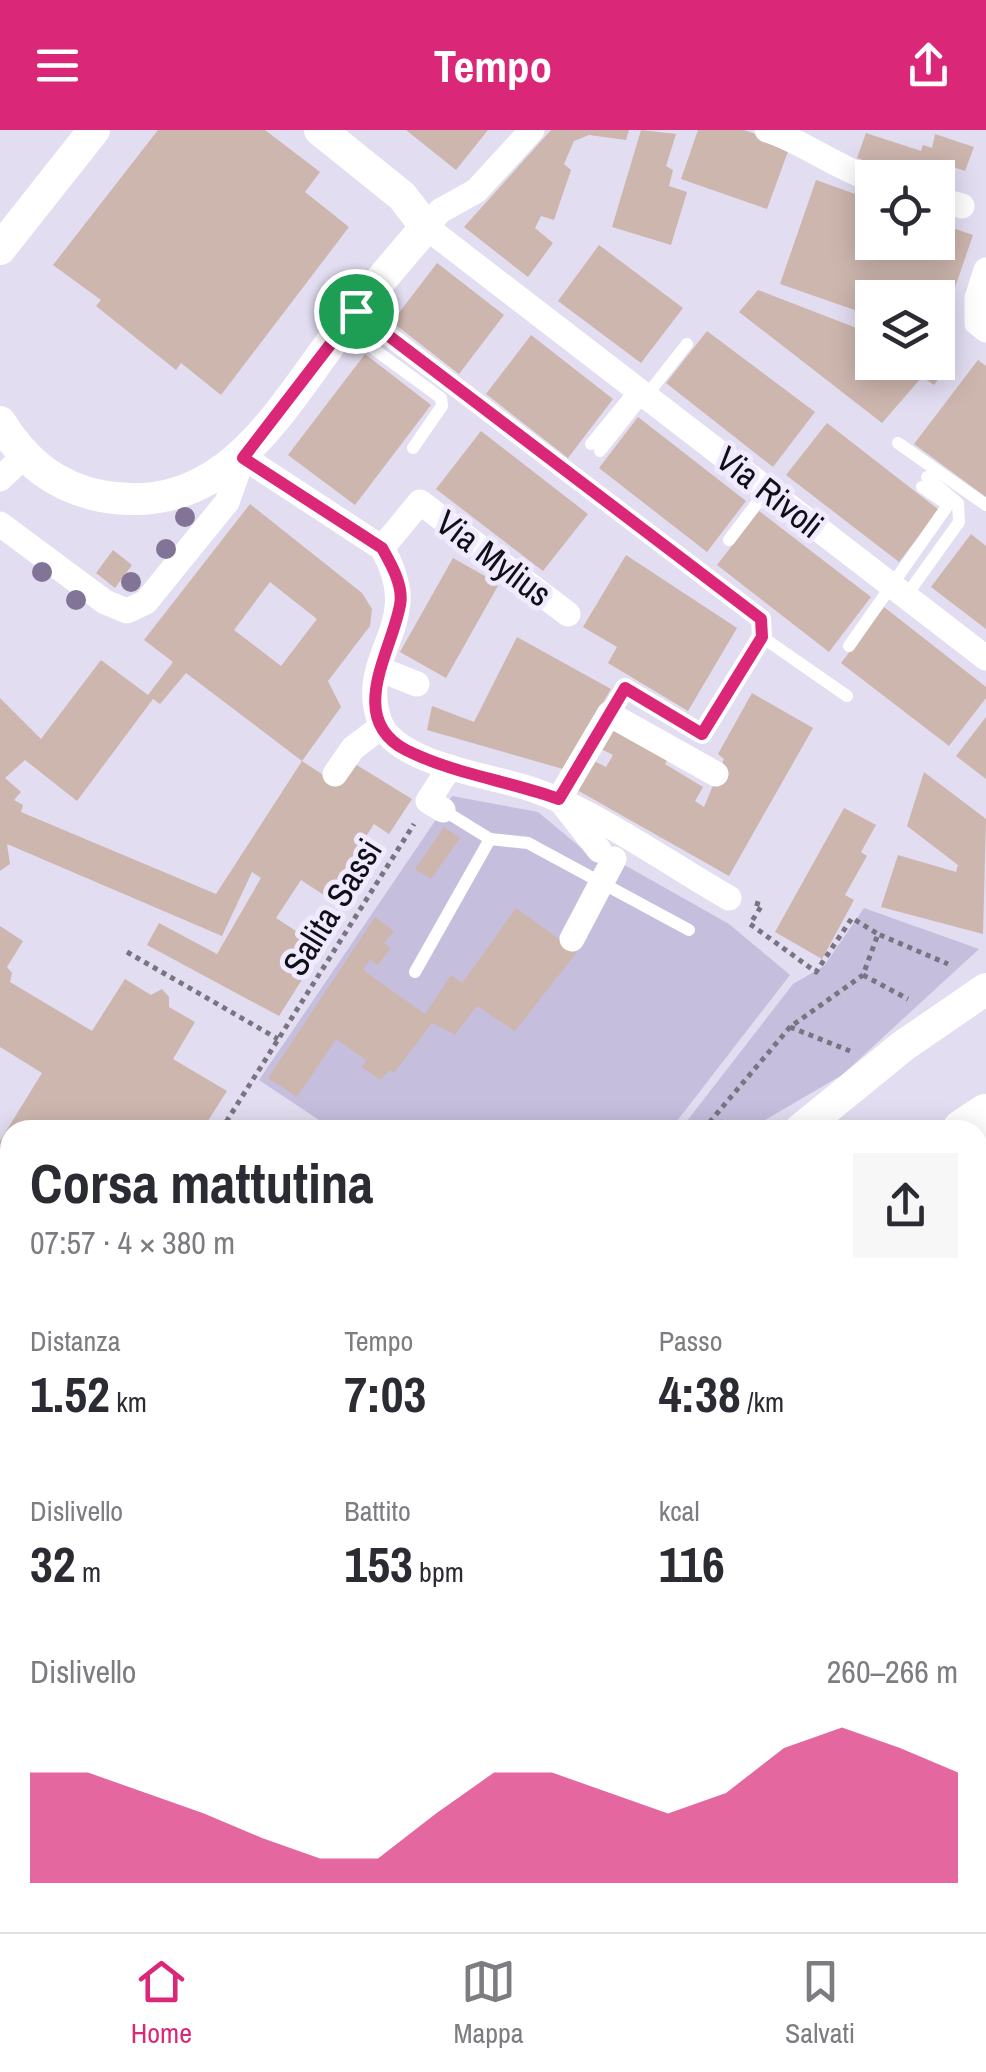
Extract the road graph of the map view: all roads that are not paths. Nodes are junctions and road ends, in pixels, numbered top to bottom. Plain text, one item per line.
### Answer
1 (94, 130) edge
2 (320, 130) edge
3 (532, 130) edge
4 (768, 130) edge
5 (855, 174) edge
6 (426, 227) junction
7 (0, 249) edge
8 (986, 270) edge
9 (349, 319) junction
10 (981, 327) edge
11 (687, 344) dead end
12 (642, 393) junction
13 (0, 422) edge
14 (898, 443) dead end
15 (413, 448) dead end
16 (596, 448) dead end
17 (243, 458) junction
18 (8, 461) edge
19 (925, 482) dead end
20 (768, 490) junction
21 (986, 505) edge
22 (0, 524) edge
23 (729, 540) dead end
24 (382, 548) junction
25 (896, 589) junction
26 (568, 614) dead end
27 (762, 637) junction
28 (847, 643) dead end
29 (986, 658) edge
30 (378, 669) junction
31 (418, 684) dead end
32 (847, 696) dead end
33 (610, 714) junction
34 (382, 727) junction
35 (450, 767) junction
36 (335, 774) dead end
37 (716, 774) dead end
38 (559, 799) junction
39 (436, 805) joint
40 (490, 840) junction
41 (602, 883) junction
42 (729, 898) road end
43 (689, 930) dead end
44 (572, 940) dead end
45 (415, 972) dead end
46 (986, 989) edge
47 (812, 1120) edge

1 - 7 street
2 - 6 street
3 - 6 street
4 - 5 street
6 - 9 street
6 - 12 street, Via Rivoli
8 - 10 street
9 - 15 lane
9 - 17 street
9 - 27 lane
11 - 12 lane
12 - 16 lane
12 - 20 street, Via Rivoli
13 - 18 street
14 - 21 lane
17 - 18 street
17 - 22 street
17 - 24 street, Via Mylius
19 - 25 lane
20 - 23 lane
20 - 25 street, Via Rivoli
24 - 26 street, Via Mylius
24 - 30 street, Via Mylius
25 - 28 lane
25 - 29 street, Via Rivoli
27 - 32 lane
27 - 33 lane
30 - 31 street
30 - 34 street, Via Mylius
33 - 37 street
33 - 38 street
34 - 35 street
34 - 36 street
35 - 38 street
35 - 39 street
38 - 41 street
38 - 42 street
39 - 40 lane
40 - 41 lane
40 - 45 lane
41 - 43 lane
41 - 44 street
46 - 47 street

